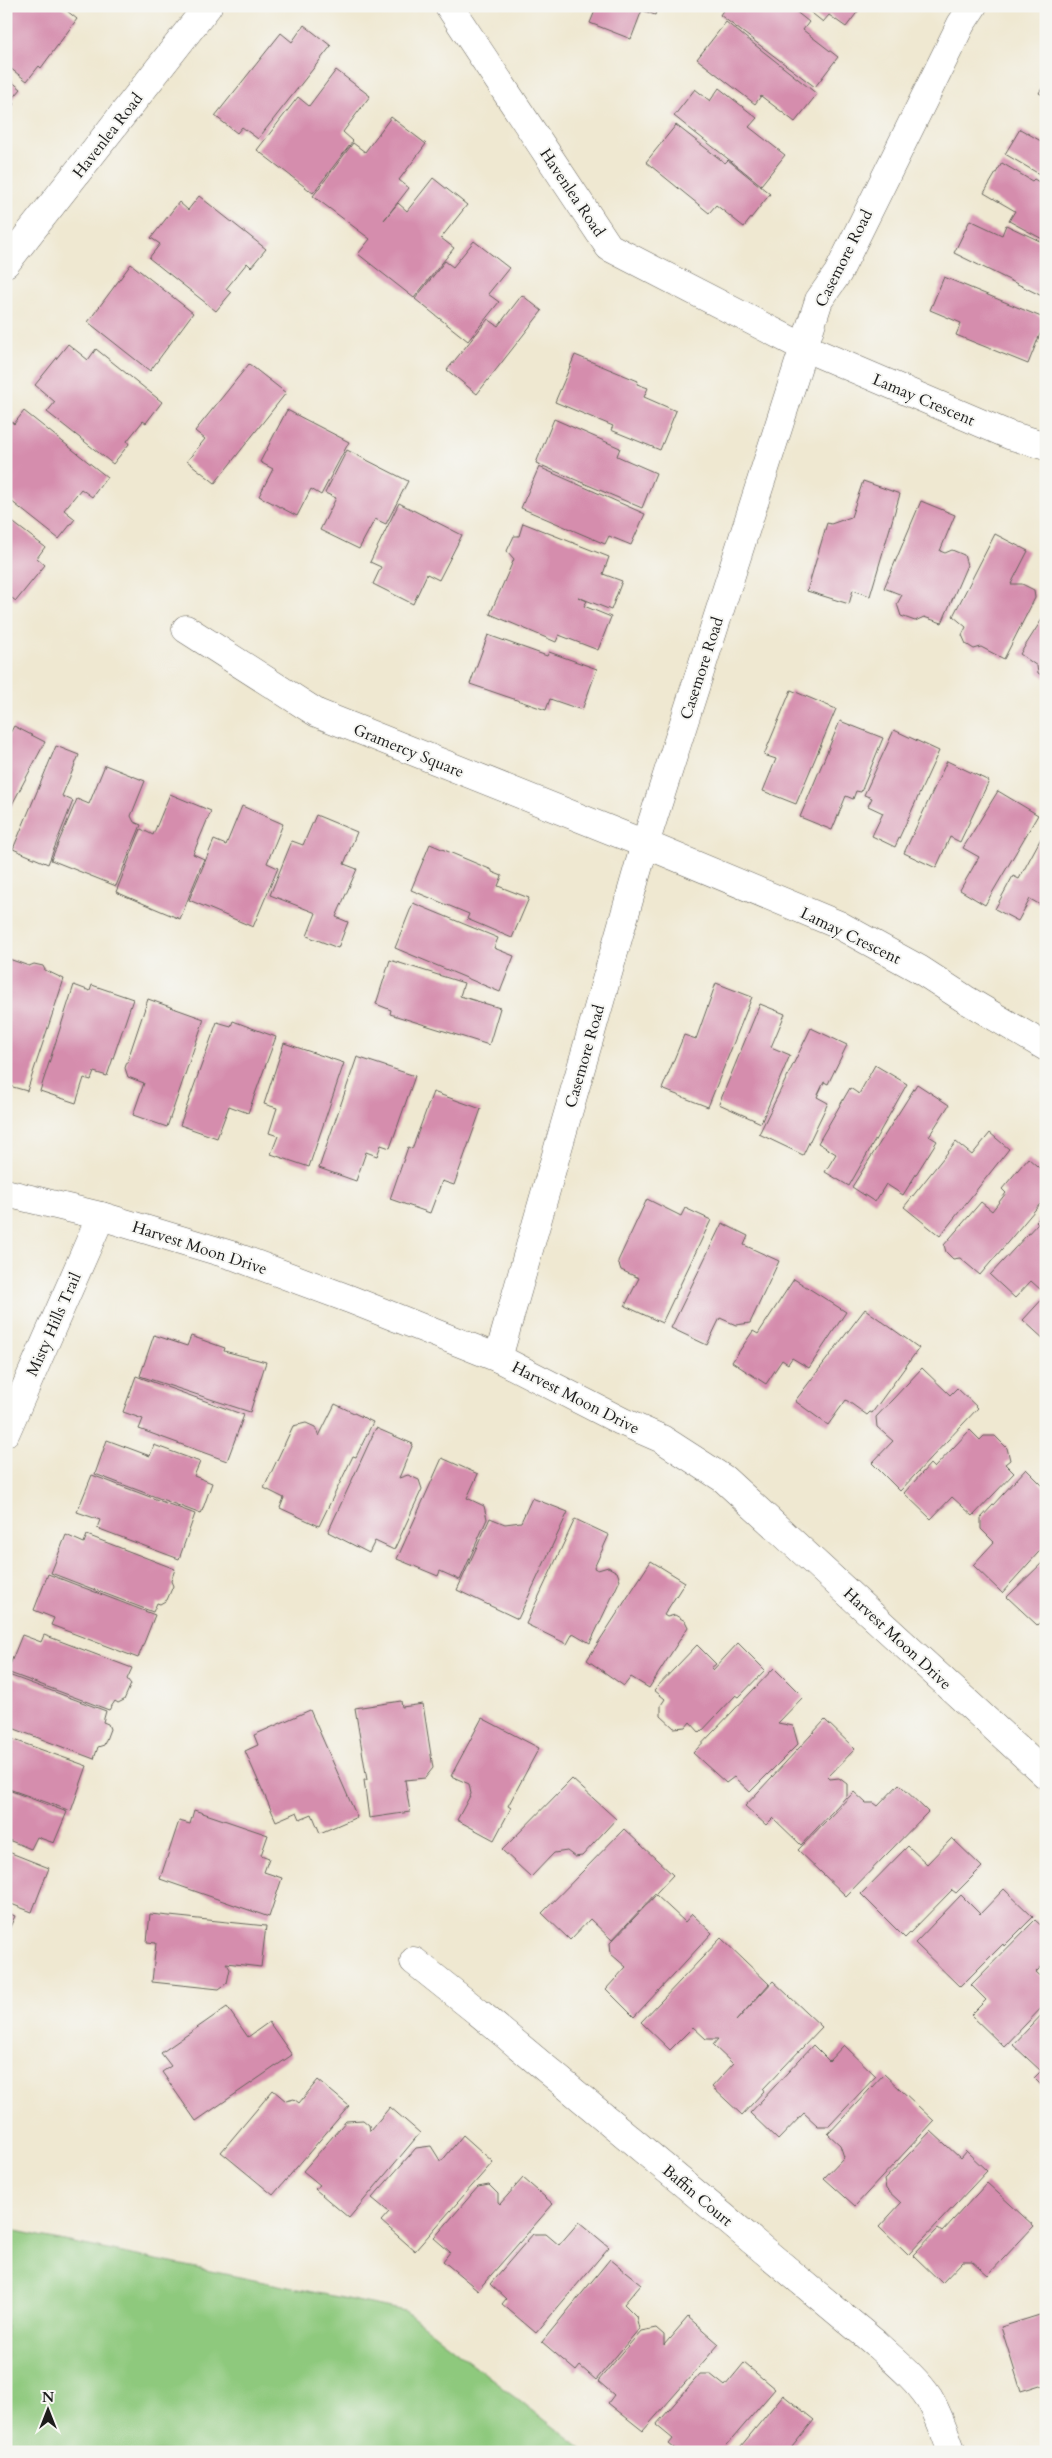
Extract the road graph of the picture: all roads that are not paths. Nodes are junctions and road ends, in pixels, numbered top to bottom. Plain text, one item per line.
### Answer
1 (208, 6) edge
2 (449, 6) edge
3 (973, 6) edge
4 (6, 263) edge
5 (803, 347) junction
6 (1046, 446) edge
7 (186, 629) dead end
8 (645, 844) junction
9 (1046, 1047) edge
10 (6, 1192) edge
11 (101, 1216) junction
12 (498, 1358) junction
13 (6, 1432) edge
14 (1046, 1775) edge
15 (414, 1962) dead end
16 (952, 2452) edge

1 - 4 street, Havenlea Road
2 - 5 street, Havenlea Road
3 - 5 street, Casemore Road
5 - 6 street, Lamay Crescent
5 - 8 street, Casemore Road
7 - 8 street, Gramercy Square
8 - 9 street, Lamay Crescent
8 - 12 street, Casemore Road
10 - 11 street, Harvest Moon Drive
11 - 12 street, Harvest Moon Drive
11 - 13 street, Misty Hills Trail
12 - 14 street, Harvest Moon Drive
15 - 16 street, Baffin Court

